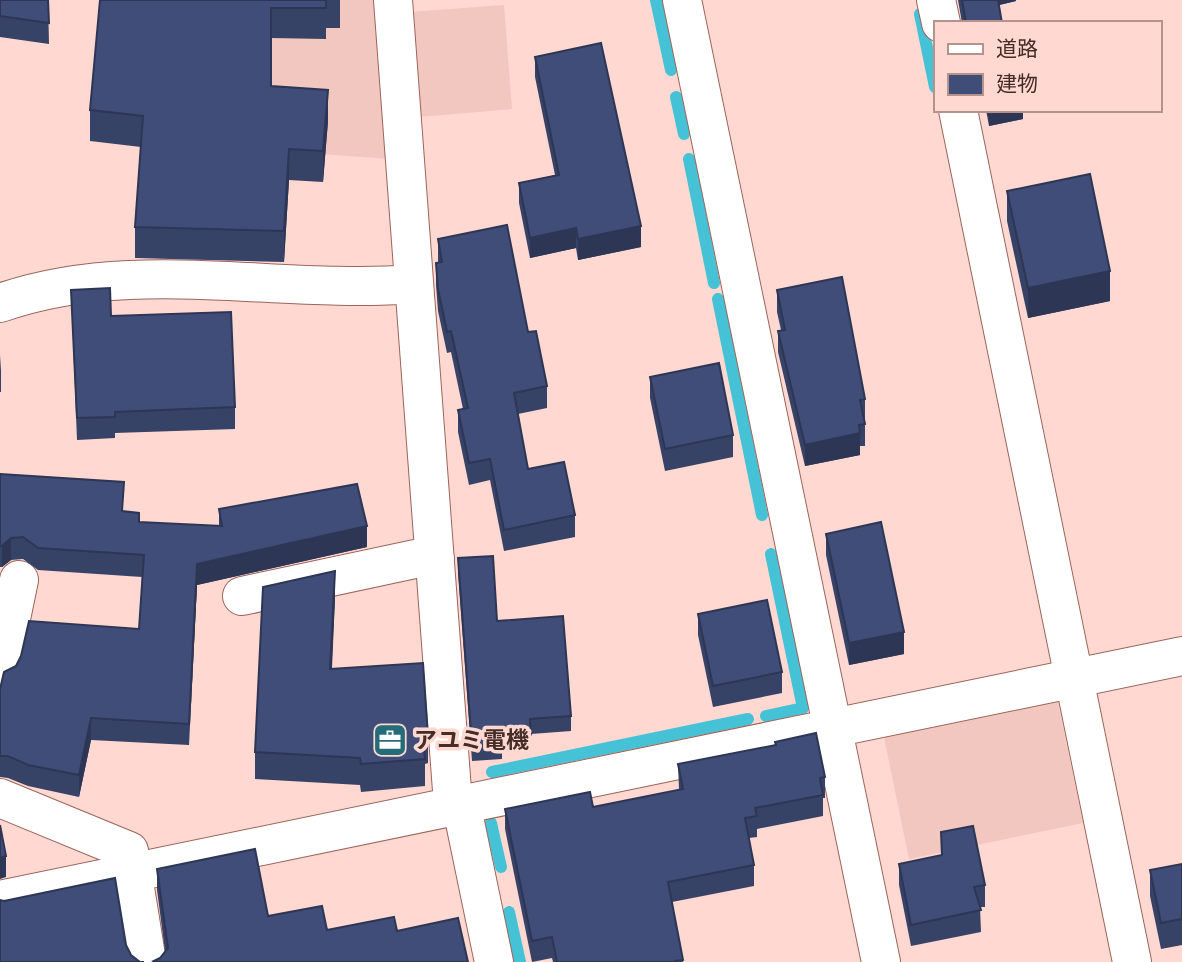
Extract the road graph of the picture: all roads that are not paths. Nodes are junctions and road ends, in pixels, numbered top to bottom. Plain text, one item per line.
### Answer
1 (393, 0) edge
2 (682, 0) edge
3 (936, 0) edge
4 (941, 21) edge
5 (958, 112) edge
6 (414, 284) junction
7 (0, 303) edge
8 (435, 558) junction
9 (19, 580) dead end
10 (242, 596) dead end
11 (1182, 656) edge
12 (0, 671) edge
13 (1074, 678) junction
14 (832, 726) junction
15 (0, 798) edge
16 (457, 804) junction
17 (132, 870) junction
18 (0, 900) edge
19 (147, 962) edge
20 (494, 962) edge
21 (881, 962) edge
22 (1132, 962) edge

1 - 6 street
2 - 14 street
3 - 4 street
5 - 13 street
6 - 7 street
6 - 8 street
8 - 10 street
8 - 16 street
9 - 12 street
11 - 13 street
13 - 14 street
13 - 22 street
14 - 16 street
14 - 21 street
15 - 17 street
16 - 17 street
16 - 20 street
17 - 18 street
17 - 19 street

